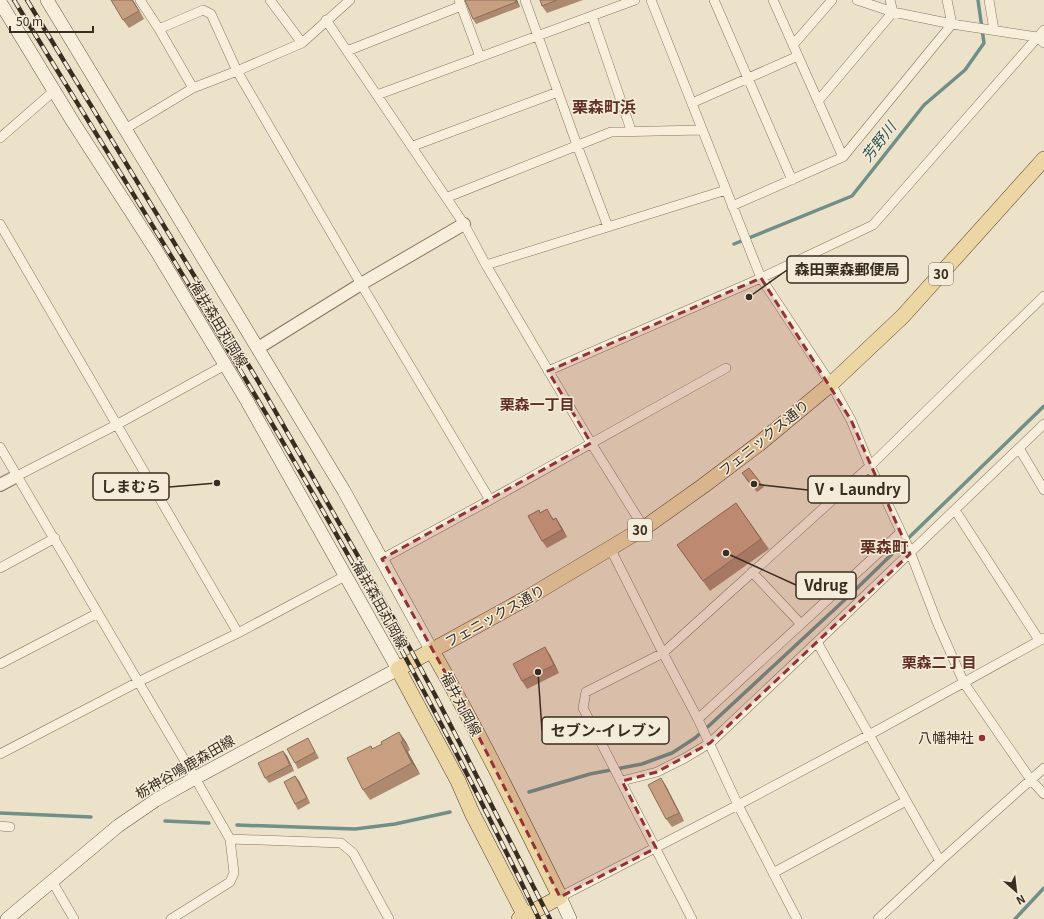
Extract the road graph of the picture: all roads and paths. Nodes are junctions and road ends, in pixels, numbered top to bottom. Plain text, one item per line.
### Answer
1 (47, 0) edge
2 (140, 0) edge
3 (270, 0) edge
4 (350, 0) edge
5 (525, 0) edge
6 (635, 0) edge
7 (650, 0) edge
8 (714, 0) edge
9 (773, 0) edge
10 (832, 0) edge
11 (857, 0) edge
12 (890, 0) edge
13 (947, 0) edge
14 (989, 0) edge
15 (2, 3) edge
16 (460, 3) edge
17 (892, 12) junction
18 (592, 16) junction
19 (326, 20) junction
20 (952, 24) junction
21 (159, 29) junction
22 (994, 30) junction
23 (1044, 30) edge
24 (538, 36) junction
25 (1040, 40) edge
26 (302, 43) junction
27 (793, 45) junction
28 (347, 51) junction
29 (798, 56) junction
30 (480, 57) junction
31 (237, 71) junction
32 (748, 78) junction
33 (193, 88) junction
34 (55, 90) junction
35 (558, 92) junction
36 (377, 95) junction
37 (818, 101) junction
38 (692, 103) junction
39 (125, 129) junction
40 (631, 130) junction
41 (702, 130) junction
42 (0, 138) edge
43 (577, 145) junction
44 (412, 146) junction
45 (843, 157) junction
46 (1044, 159) edge
47 (792, 180) junction
48 (726, 190) junction
49 (448, 197) junction
50 (732, 206) junction
51 (0, 224) edge
52 (464, 224) junction
53 (608, 227) junction
54 (486, 265) junction
55 (761, 278) junction
56 (361, 284) junction
57 (1044, 296) edge
58 (258, 348) junction
59 (225, 365) junction
60 (726, 368) dead end
61 (548, 371) junction
62 (831, 384) junction
63 (118, 424) junction
64 (1044, 424) edge
65 (591, 443) junction
66 (0, 447) edge
67 (1019, 448) junction
68 (870, 466) junction
69 (17, 476) junction
70 (0, 485) edge
71 (1044, 490) edge
72 (490, 500) junction
73 (955, 510) junction
74 (644, 528) junction
75 (901, 532) junction
76 (55, 538) junction
77 (610, 548) junction
78 (909, 551) junction
79 (382, 558) junction
80 (0, 568) edge
81 (752, 572) junction
82 (345, 576) junction
83 (98, 613) junction
84 (801, 624) junction
85 (238, 633) junction
86 (1042, 639) edge
87 (817, 642) junction
88 (432, 651) junction
89 (663, 653) junction
90 (0, 664) edge
91 (398, 669) junction
92 (138, 682) junction
93 (964, 683) junction
94 (698, 719) junction
95 (869, 735) junction
96 (710, 743) junction
97 (0, 754) edge
98 (1044, 768) edge
99 (195, 778) junction
100 (1032, 780) junction
101 (622, 782) junction
102 (1044, 794) edge
103 (906, 801) junction
104 (738, 805) junction
105 (0, 826) edge
106 (10, 827) dead end
107 (230, 839) junction
108 (656, 848) junction
109 (940, 861) junction
110 (773, 873) junction
111 (52, 880) junction
112 (560, 897) junction
113 (523, 918) edge
114 (7, 919) edge
115 (74, 919) edge
116 (171, 919) edge
117 (389, 919) edge
118 (570, 919) edge
119 (692, 919) edge
120 (797, 919) edge
121 (878, 919) edge

1 - 39 main road, 福井森田丸岡線
2 - 21 street
3 - 26 street
4 - 19 street
5 - 24 street
6 - 18 street
7 - 38 street
8 - 32 street
9 - 27 street
10 - 27 street
11 - 17 street
12 - 17 street
13 - 20 street
14 - 22 street
15 - 34 main road, 福井森田丸岡線
16 - 28 street
16 - 30 street
17 - 20 street
17 - 37 street
18 - 24 street
18 - 40 street
19 - 26 street
19 - 28 street
20 - 22 street
20 - 45 street
21 - 31 street
21 - 33 street
22 - 25 street
23 - 25 street
24 - 30 street
24 - 35 street
25 - 55 street
26 - 31 street
27 - 29 street
28 - 36 street
29 - 32 street
29 - 37 street
30 - 36 street
31 - 33 street
31 - 56 street
32 - 38 street
32 - 47 street
33 - 39 street
34 - 42 street
34 - 59 main road, 福井森田丸岡線
35 - 43 street
35 - 44 street
36 - 44 street
37 - 45 street
38 - 41 street
39 - 58 main road, 福井森田丸岡線
40 - 41 street
40 - 43 street
41 - 48 street
43 - 49 street
43 - 53 street
44 - 49 street
45 - 47 street
46 - 62 main road, フェニックス通り / 30
47 - 50 street
48 - 50 street
48 - 53 street
49 - 52 street
50 - 55 street
51 - 63 street
52 - 54 street
52 - 56 street
53 - 54 street
54 - 61 street
55 - 61 street
55 - 62 street
56 - 58 street
56 - 72 street
57 - 68 street
58 - 79 main road, 福井森田丸岡線
59 - 63 street
59 - 82 main road, 福井森田丸岡線
60 - 65 street
61 - 65 street
62 - 68 street
62 - 74 main road, フェニックス通り / 30
63 - 69 street
63 - 85 street
64 - 67 street
65 - 72 street
65 - 74 street
66 - 69 street
67 - 71 street
67 - 73 street
68 - 75 street
68 - 81 street
69 - 70 street
69 - 76 street
72 - 79 street
73 - 78 street
73 - 86 street
74 - 77 main road, フェニックス通り / 30
75 - 78 street
75 - 84 street
76 - 80 street
76 - 83 street
77 - 88 main road, フェニックス通り / 30
77 - 89 street
78 - 87 street
78 - 93 street
79 - 88 main road, 福井森田丸岡線
81 - 84 street
81 - 89 street
82 - 85 street
82 - 91 main road, 福井森田丸岡線
83 - 90 street
83 - 92 street
84 - 94 street
85 - 92 street
86 - 93 street
87 - 95 street
87 - 96 street
88 - 91 main road, 30
88 - 112 main road, 福井丸岡線
89 - 94 street
89 - 101 street
91 - 99 main road, 栃神谷鳴鹿森田線
91 - 113 main road
92 - 97 street
92 - 99 street
93 - 95 street
93 - 100 street
94 - 96 street
95 - 103 street
95 - 104 street
96 - 101 street
96 - 104 street
98 - 100 street
99 - 107 street
99 - 111 main road, 栃神谷鳴鹿森田線
100 - 102 street
100 - 109 street
101 - 108 street
103 - 109 street
103 - 110 street
104 - 108 street
104 - 110 street
105 - 106 street
107 - 116 street
107 - 117 street
108 - 112 street
108 - 119 street
109 - 121 street
110 - 120 street
111 - 114 main road, 栃神谷鳴鹿森田線
111 - 115 street
112 - 113 main road
112 - 118 main road

